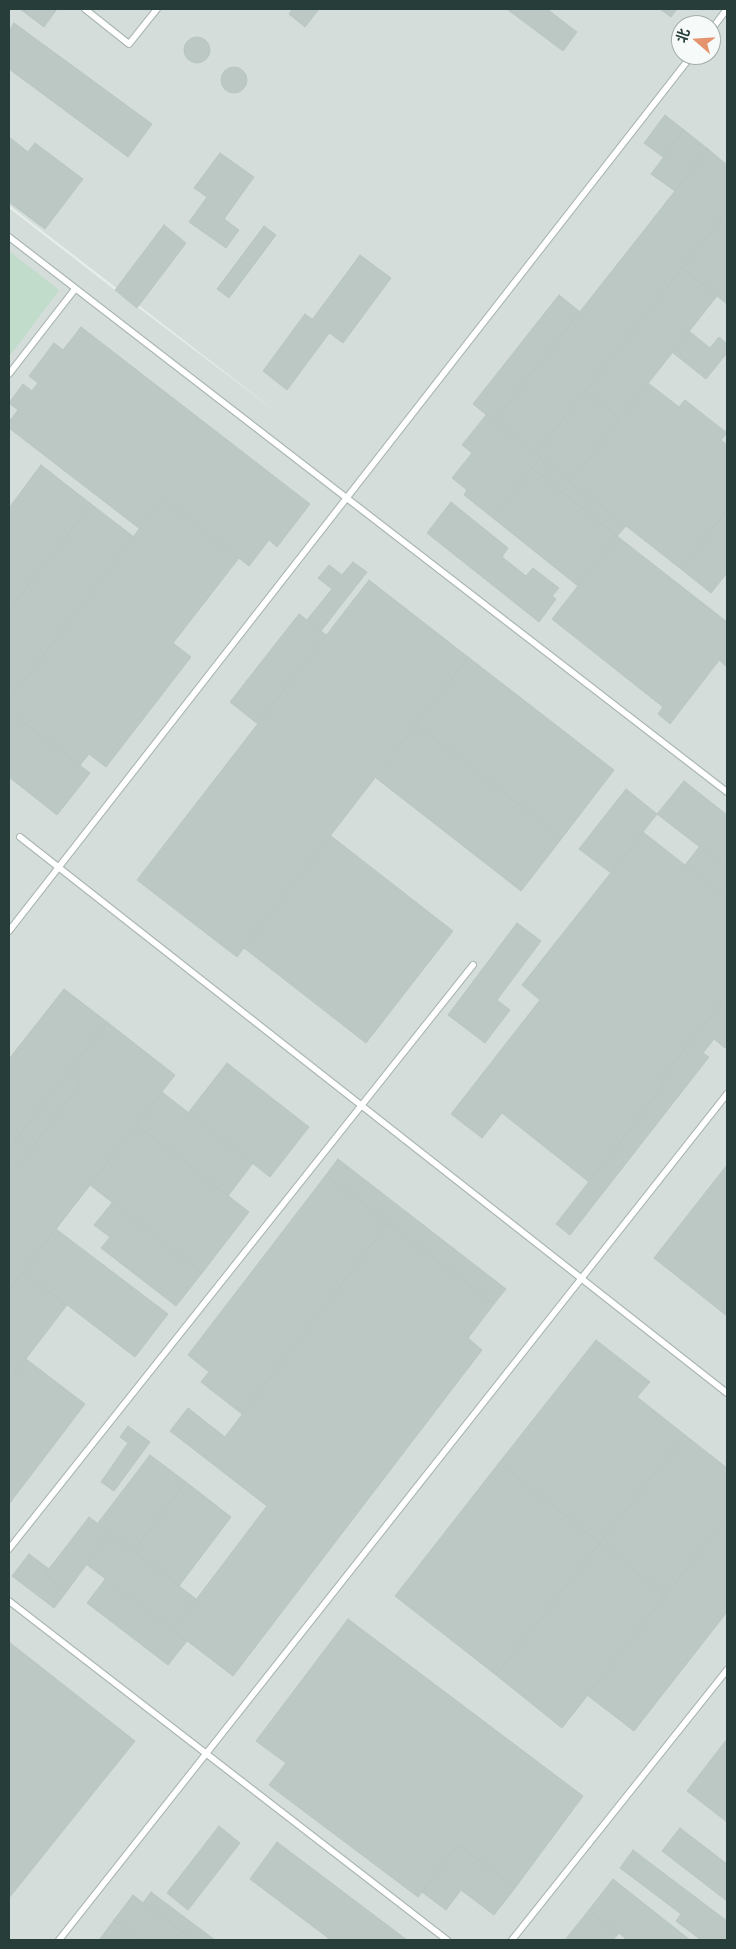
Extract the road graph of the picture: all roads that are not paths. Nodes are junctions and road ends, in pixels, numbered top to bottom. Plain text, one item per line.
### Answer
1 (85, 9) edge
2 (157, 9) edge
3 (684, 65) edge
4 (9, 237) edge
5 (75, 289) junction
6 (9, 374) edge
7 (346, 498) junction
8 (727, 792) edge
9 (20, 837) dead end
10 (59, 866) junction
11 (9, 931) edge
12 (473, 965) dead end
13 (727, 1094) edge
14 (362, 1105) junction
15 (582, 1278) junction
16 (727, 1393) edge
17 (9, 1549) edge
18 (9, 1601) edge
19 (727, 1670) edge
20 (206, 1754) junction
21 (59, 1940) edge
22 (448, 1940) edge
23 (512, 1940) edge

1 - 2 lane
3 - 7 lane
4 - 5 lane
5 - 6 lane
5 - 7 lane
7 - 8 lane
7 - 10 lane
9 - 10 lane
10 - 11 lane
10 - 14 lane
12 - 14 lane
13 - 15 lane
14 - 15 lane
14 - 17 lane
15 - 16 lane
15 - 20 lane
18 - 20 lane
19 - 23 lane
20 - 21 lane
20 - 22 lane

